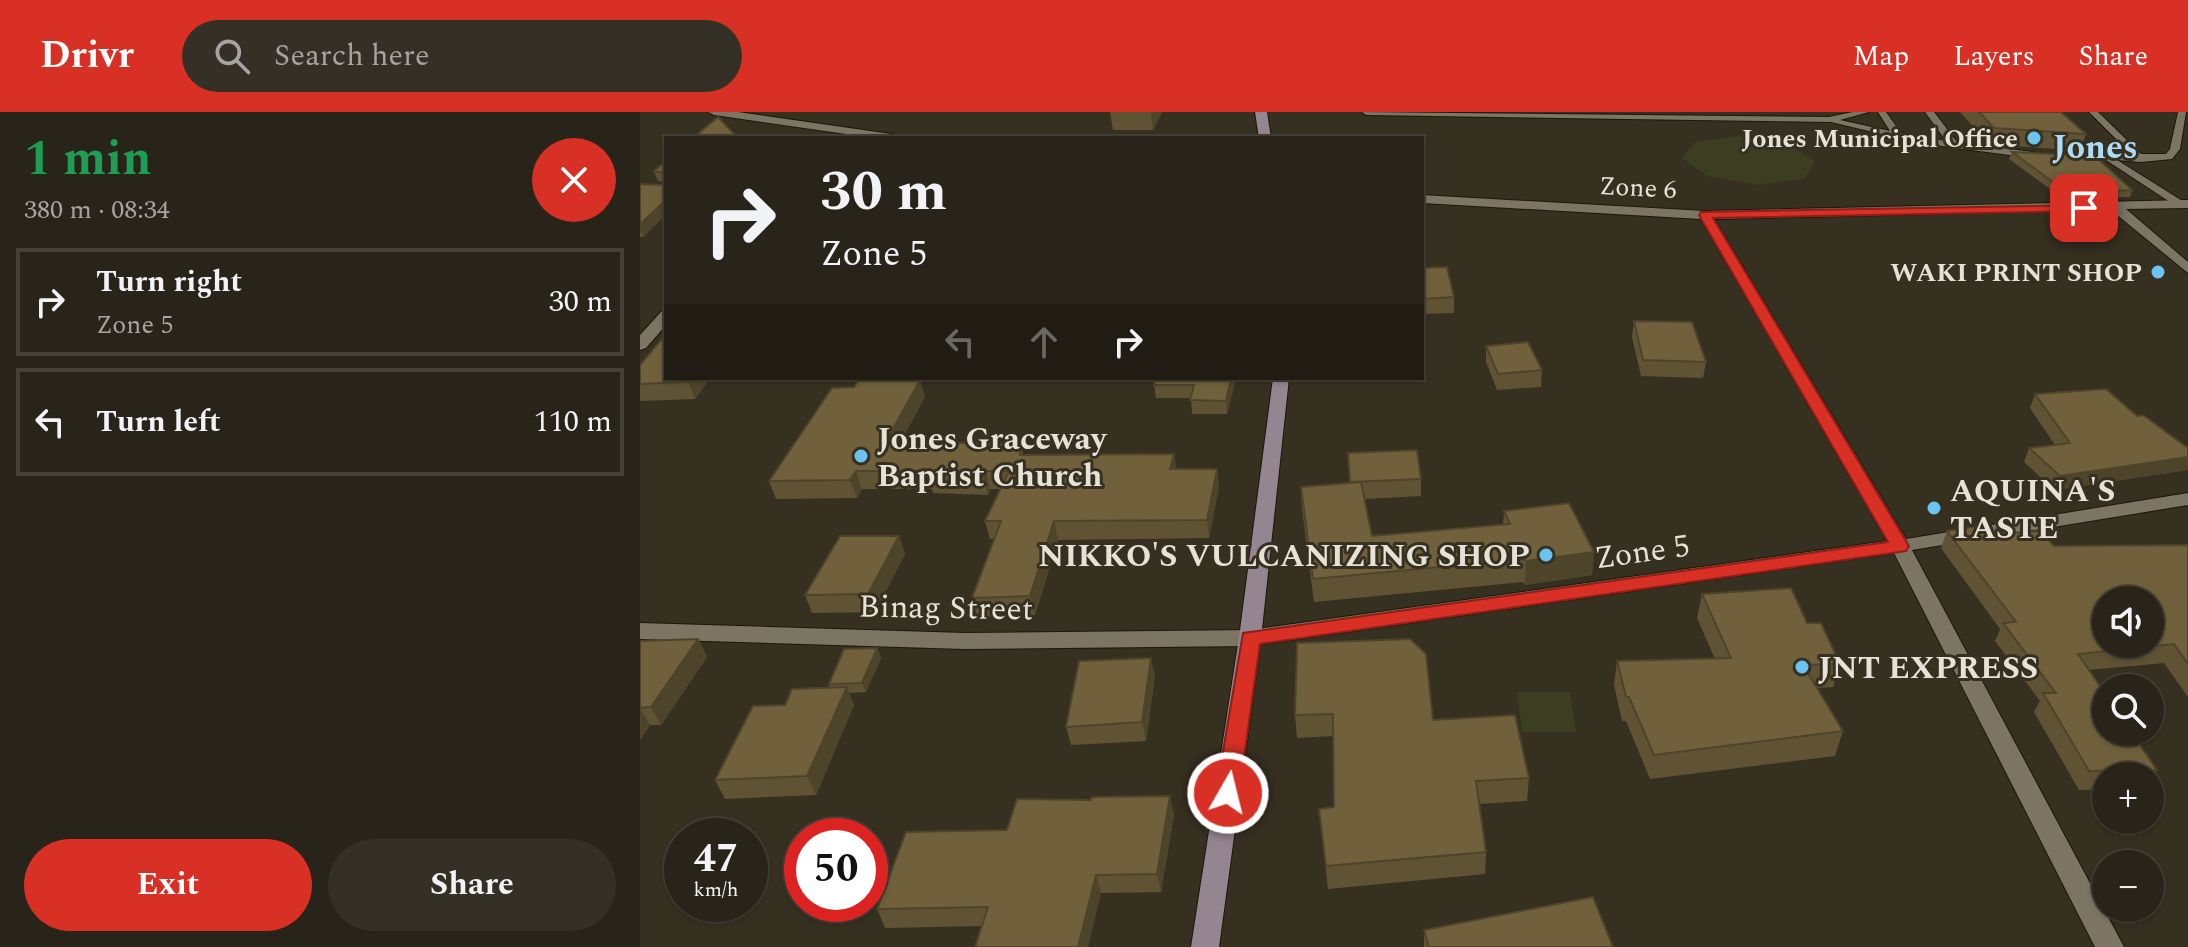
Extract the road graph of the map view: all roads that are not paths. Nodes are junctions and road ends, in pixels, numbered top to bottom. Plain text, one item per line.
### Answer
1 (714, 112) edge
2 (1261, 112) edge
3 (1366, 112) edge
4 (1865, 112) edge
5 (1882, 112) edge
6 (1929, 112) edge
7 (2093, 112) edge
8 (2182, 112) edge
9 (1829, 120) junction
10 (833, 127) junction
11 (825, 136) edge
12 (886, 136) edge
13 (1265, 136) edge
14 (1898, 136) junction
15 (1955, 146) junction
16 (2040, 156) edge
17 (2068, 157) edge
18 (2109, 159) junction
19 (2141, 159) junction
20 (1424, 199) edge
21 (2184, 204) edge
22 (2116, 208) junction
23 (1705, 215) junction
24 (2188, 269) edge
25 (664, 317) edge
26 (640, 345) edge
27 (1281, 380) edge
28 (2188, 499) edge
29 (1900, 546) junction
30 (640, 631) edge
31 (1250, 638) junction
32 (1205, 947) edge
33 (2110, 947) edge

1 - 10 street
2 - 13 main road
3 - 9 lane
4 - 9 lane
5 - 14 lane
6 - 15 lane
7 - 19 lane
8 - 19 lane
9 - 14 lane
10 - 11 street
10 - 12 street
14 - 15 lane
15 - 16 lane
17 - 18 lane
18 - 19 lane
18 - 21 lane
20 - 23 street, Zone 6
21 - 22 street, Zone 6
22 - 23 street, Zone 6
22 - 24 street
23 - 29 street
25 - 26 street
27 - 31 main road
28 - 29 street, Zone 5
29 - 31 street, Zone 5
29 - 33 street
30 - 31 street, Binag Street
31 - 32 main road

